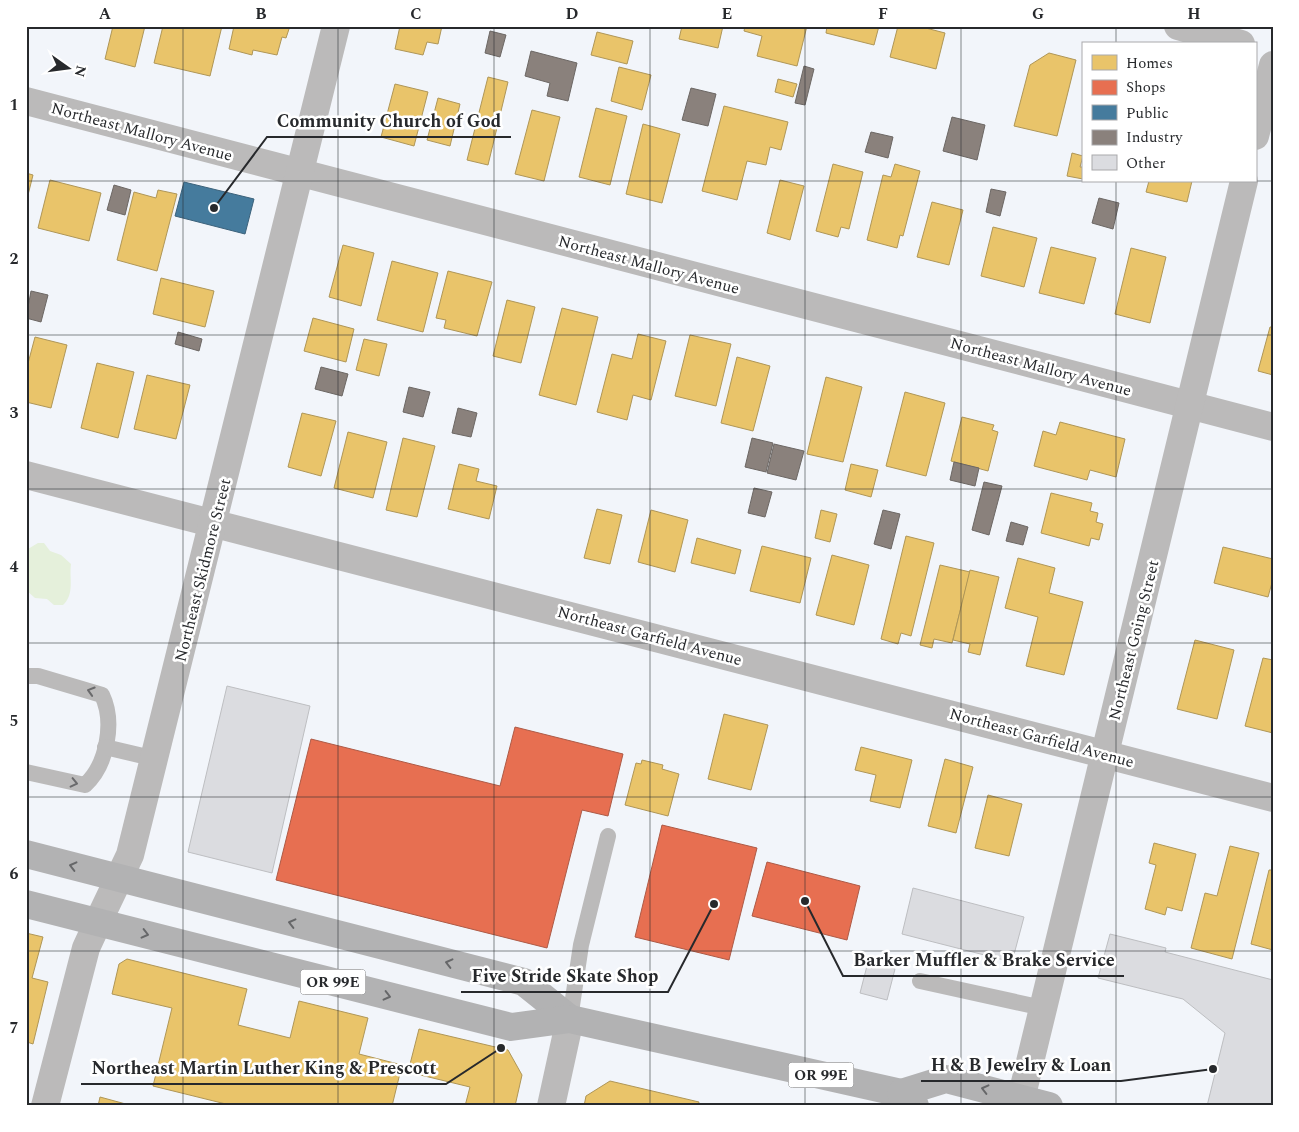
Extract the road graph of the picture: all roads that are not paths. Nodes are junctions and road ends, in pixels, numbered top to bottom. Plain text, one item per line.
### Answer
1 (336, 26) edge
2 (1178, 26) edge
3 (1234, 42) edge
4 (1256, 48) edge
5 (1273, 52) edge
6 (1273, 65) edge
7 (26, 100) edge
8 (1256, 132) edge
9 (300, 172) junction
10 (1244, 182) edge
11 (1190, 405) junction
12 (1273, 427) edge
13 (26, 475) edge
14 (214, 522) junction
15 (26, 676) edge
16 (104, 747) junction
17 (1106, 754) junction
18 (156, 759) junction
19 (26, 772) edge
20 (1273, 798) edge
21 (608, 836) dead end
22 (26, 854) edge
23 (119, 878) junction
24 (26, 904) edge
25 (98, 922) junction
26 (920, 981) dead end
27 (1044, 1008) junction
28 (570, 1019) junction
29 (908, 1099) edge
30 (1021, 1099) junction
31 (45, 1106) edge
32 (551, 1106) edge
33 (1049, 1106) edge

1 - 9 street, Northeast Skidmore Street
2 - 3 street
4 - 5 street
6 - 8 street
7 - 9 street, Northeast Mallory Avenue
9 - 11 street, Northeast Mallory Avenue
9 - 14 street, Northeast Skidmore Street
10 - 11 street, Northeast Going Street
11 - 12 street, Northeast Mallory Avenue
11 - 17 street, Northeast Going Street
13 - 14 street, Northeast Garfield Avenue
14 - 17 street, Northeast Garfield Avenue
14 - 18 street, Northeast Skidmore Street
16 -> 15 lane
16 - 18 lane
19 -> 16 lane
17 - 20 street, Northeast Garfield Avenue
17 - 27 street, Northeast Going Street
18 - 23 street, Northeast Skidmore Street
21 - 28 lane
23 -> 22 main road, OR 99E
23 - 25 street, Northeast Skidmore Street
28 -> 23 main road, OR 99E
24 - 25 main road, OR 99E
25 -> 28 main road, OR 99E
25 - 31 street, Northeast Skidmore Street
26 - 27 lane
27 - 30 street, Northeast Going Street
28 - 29 main road, OR 99E
28 - 32 street
30 -> 29 main road, OR 99E
30 - 33 main road, OR 99E

